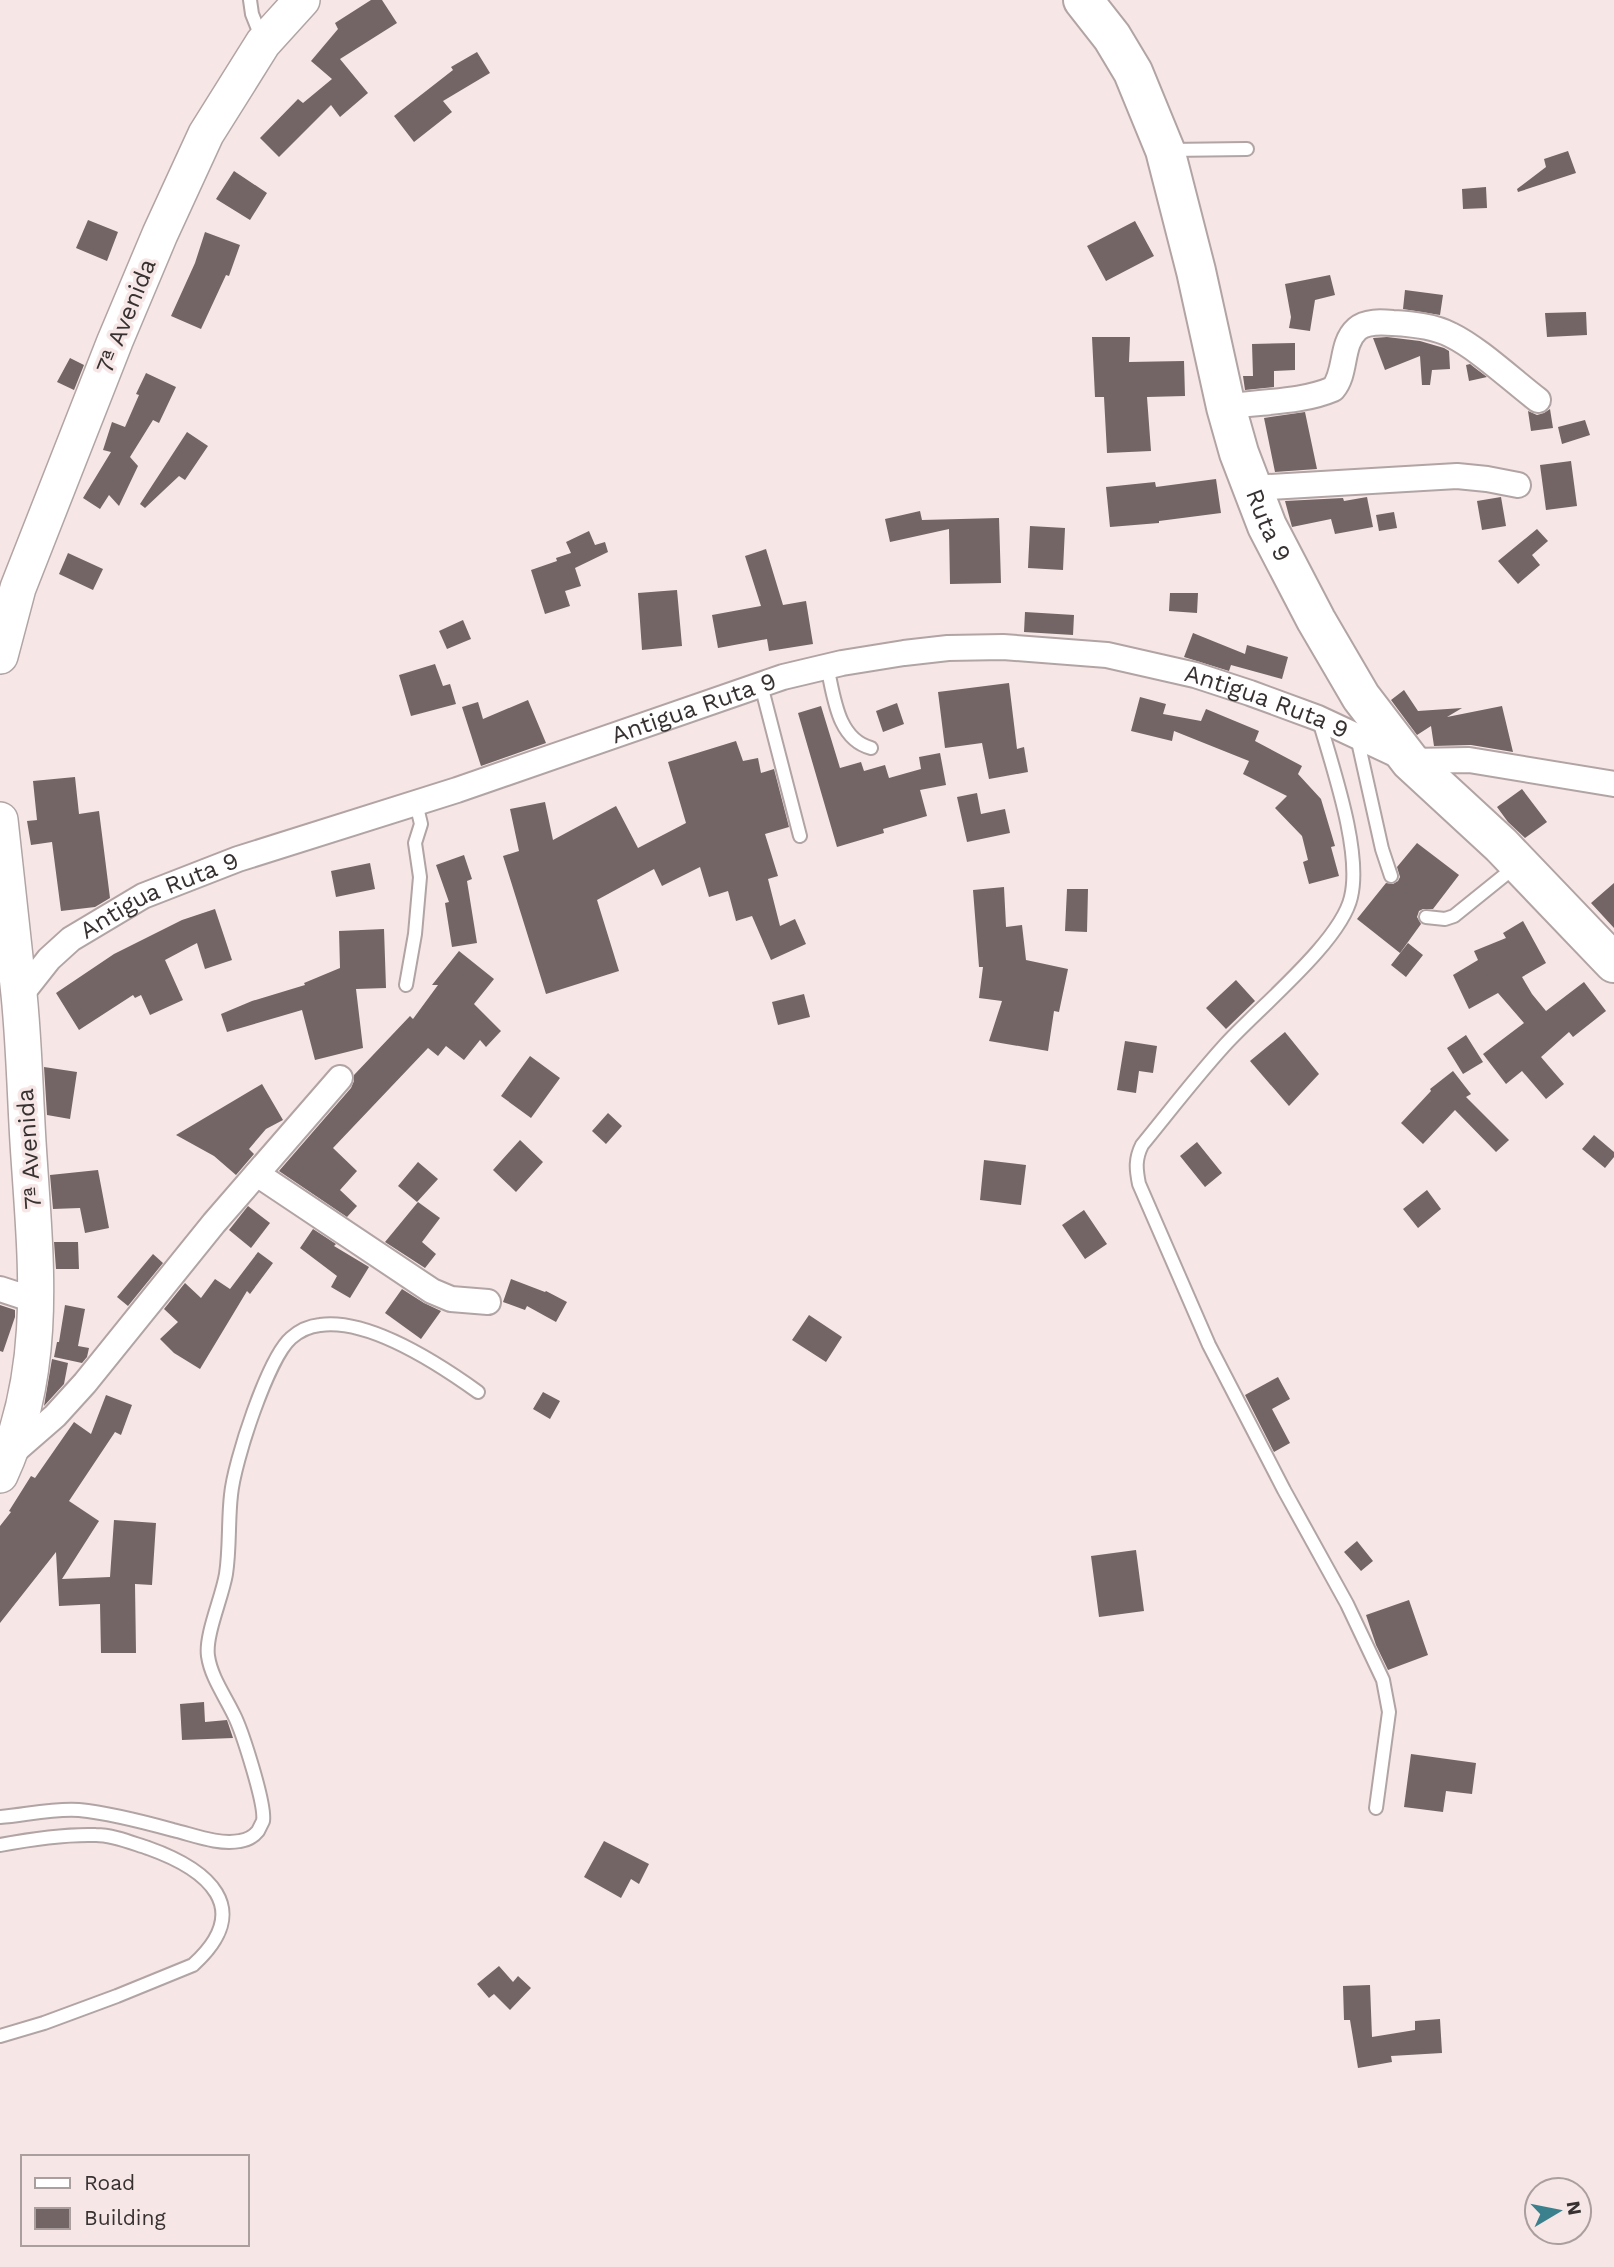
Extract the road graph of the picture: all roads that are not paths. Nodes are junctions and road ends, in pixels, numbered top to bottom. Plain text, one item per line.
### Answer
1 (250, 0) edge
2 (302, 0) edge
3 (1083, 0) edge
4 (263, 43) junction
5 (1247, 149) dead end
6 (1165, 150) junction
7 (1538, 400) dead end
8 (1226, 407) junction
9 (1518, 485) dead end
10 (1252, 488) junction
11 (0, 656) edge
12 (827, 666) junction
13 (761, 685) junction
14 (1318, 718) junction
15 (1357, 736) junction
16 (871, 748) dead end
17 (1410, 761) junction
18 (1614, 784) edge
19 (416, 803) junction
20 (0, 820) edge
21 (800, 836) dead end
22 (1518, 864) junction
23 (1391, 876) dead end
24 (1426, 918) dead end
25 (1614, 963) edge
26 (406, 985) dead end
27 (19, 997) junction
28 (340, 1078) dead end
29 (257, 1174) junction
30 (0, 1289) edge
31 (37, 1301) junction
32 (488, 1302) dead end
33 (478, 1392) dead end
34 (4, 1466) edge
35 (1377, 1808) dead end
36 (0, 1817) edge
37 (0, 1845) edge
38 (0, 2036) edge

1 - 4 lane
2 - 4 main road, 7ª Avenida
3 - 6 main road, Ruta 9
4 - 11 main road, 7ª Avenida
5 - 6 lane
6 - 8 main road, Ruta 9
7 - 8 street
8 - 10 main road, Ruta 9
9 - 10 street
10 - 17 main road, Ruta 9
12 - 13 street, Antigua Ruta 9
12 - 14 street, Antigua Ruta 9
12 - 16 lane
13 - 19 street, Antigua Ruta 9
13 - 21 lane
14 - 15 street, Antigua Ruta 9
14 - 35 lane
15 - 17 street, Antigua Ruta 9
15 - 23 lane
17 - 18 street
17 - 22 main road, Ruta 9
19 - 26 lane
19 - 27 street, Antigua Ruta 9
20 - 27 main road, 7ª Avenida
22 - 24 lane
22 - 25 main road, Ruta 9
27 - 31 main road, 7ª Avenida
28 - 29 street
29 - 32 street
29 - 34 street
30 - 31 street
31 - 34 main road, 7ª Avenida
33 - 36 lane
37 - 38 lane

